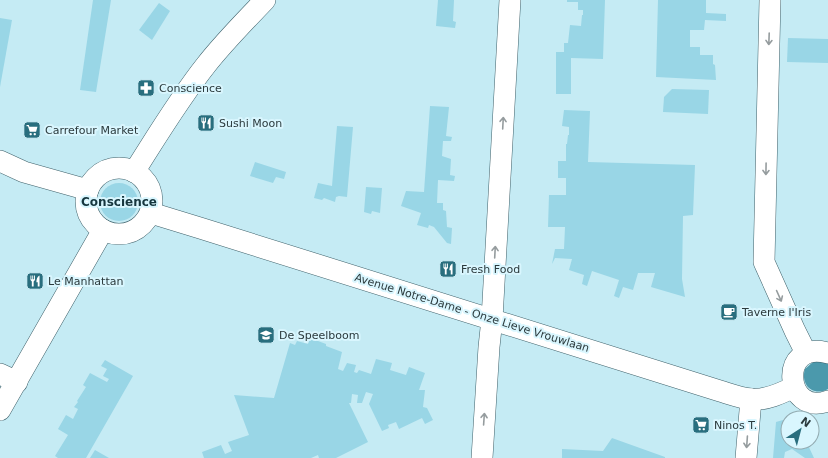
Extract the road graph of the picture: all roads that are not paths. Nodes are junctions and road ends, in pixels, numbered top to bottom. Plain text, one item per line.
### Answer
1 (265, 0) edge
2 (510, 0) edge
3 (770, 0) edge
4 (0, 161) edge
5 (134, 172) junction
6 (88, 190) junction
7 (151, 214) junction
8 (103, 230) junction
9 (492, 319) junction
10 (828, 352) edge
11 (806, 353) junction
12 (8, 378) edge
13 (794, 387) junction
14 (750, 399) junction
15 (828, 401) edge
16 (0, 410) edge
17 (480, 457) edge
18 (746, 458) edge

1 - 5 street
9 -> 2 street
3 -> 11 street
4 - 6 street
5 - 6 street
5 - 7 street
6 - 8 street
7 - 8 street
7 - 9 street, Avenue Notre-Dame - Onze Lieve Vrouwlaan
8 - 12 street
9 - 14 street, Avenue Notre-Dame - Onze Lieve Vrouwlaan
17 -> 9 street
10 - 11 street
11 - 13 street
12 - 16 street
13 - 14 street, Avenue Notre-Dame - Onze Lieve Vrouwlaan
13 - 15 street
14 -> 18 street

